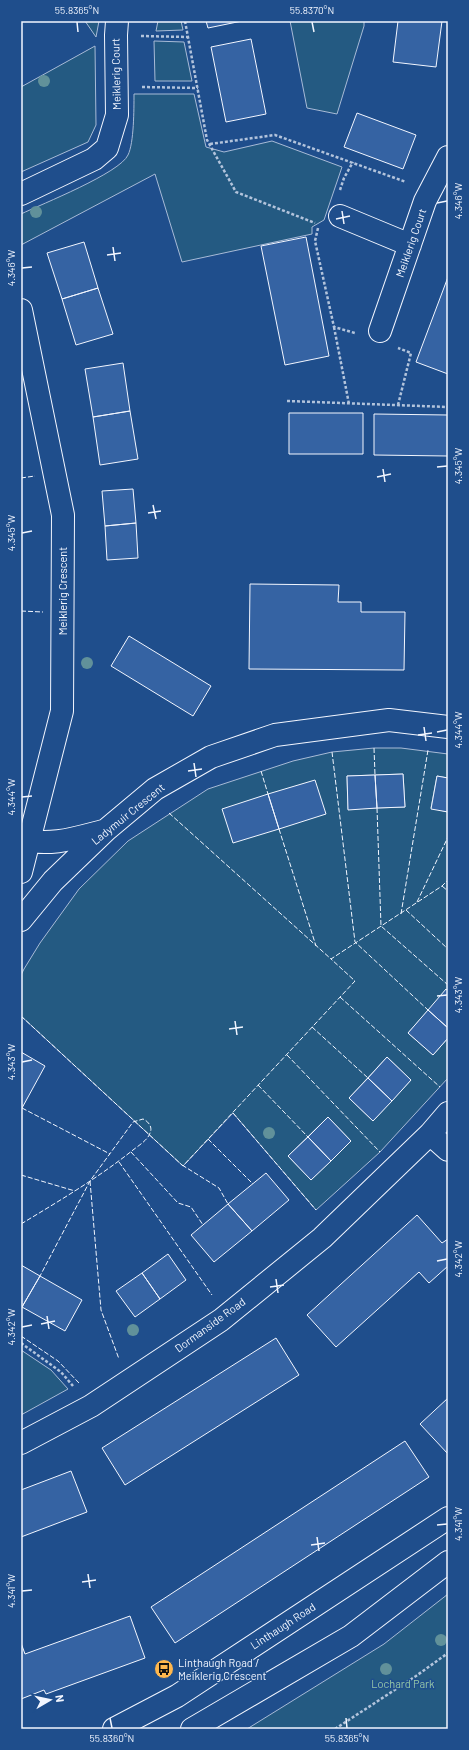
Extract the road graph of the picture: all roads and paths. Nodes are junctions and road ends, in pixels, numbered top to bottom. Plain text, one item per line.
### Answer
1 (117, 21) edge
2 (186, 21) edge
3 (153, 37) dead end
4 (188, 37) junction
5 (151, 88) dead end
6 (198, 88) junction
7 (210, 144) junction
8 (448, 157) edge
9 (353, 162) junction
10 (344, 178) dead end
11 (431, 190) junction
12 (21, 194) edge
13 (340, 216) joint
14 (410, 245) junction
15 (21, 310) edge
16 (334, 327) dead end
17 (380, 332) dead end
18 (288, 401) dead end
19 (349, 404) junction
20 (448, 407) edge
21 (448, 727) edge
22 (106, 830) junction
23 (25, 840) edge
24 (21, 872) edge
25 (21, 920) edge
26 (448, 1113) edge
27 (430, 1134) junction
28 (448, 1150) edge
29 (21, 1343) edge
30 (61, 1372) dead end
31 (21, 1443) edge
32 (448, 1518) edge
33 (448, 1562) edge
34 (448, 1653) edge
35 (114, 1729) edge
36 (192, 1729) edge
37 (334, 1729) edge

1 - 12 street, Meiklerig Court
2 - 4 path
3 - 4 path
4 - 6 path
5 - 6 path
6 - 7 path
7 - 9 path
7 - 13 path
8 - 11 street, Meiklerig Court
9 - 10 path
9 - 11 path
11 - 14 street, Meiklerig Court
13 - 14 street
14 - 17 street, Meiklerig Court
15 - 23 street, Meiklerig Crescent
16 - 19 path
18 - 19 path
19 - 20 path
21 - 22 street, Ladymuir Crescent
22 - 23 street
22 - 25 street, Ladymuir Crescent
23 - 24 street, Meiklerig Crescent
26 - 27 street, Dormanside Road
27 - 28 street
27 - 31 street, Dormanside Road
29 - 30 path
32 - 35 street, Linthaugh Road
33 - 36 street
34 - 37 path

